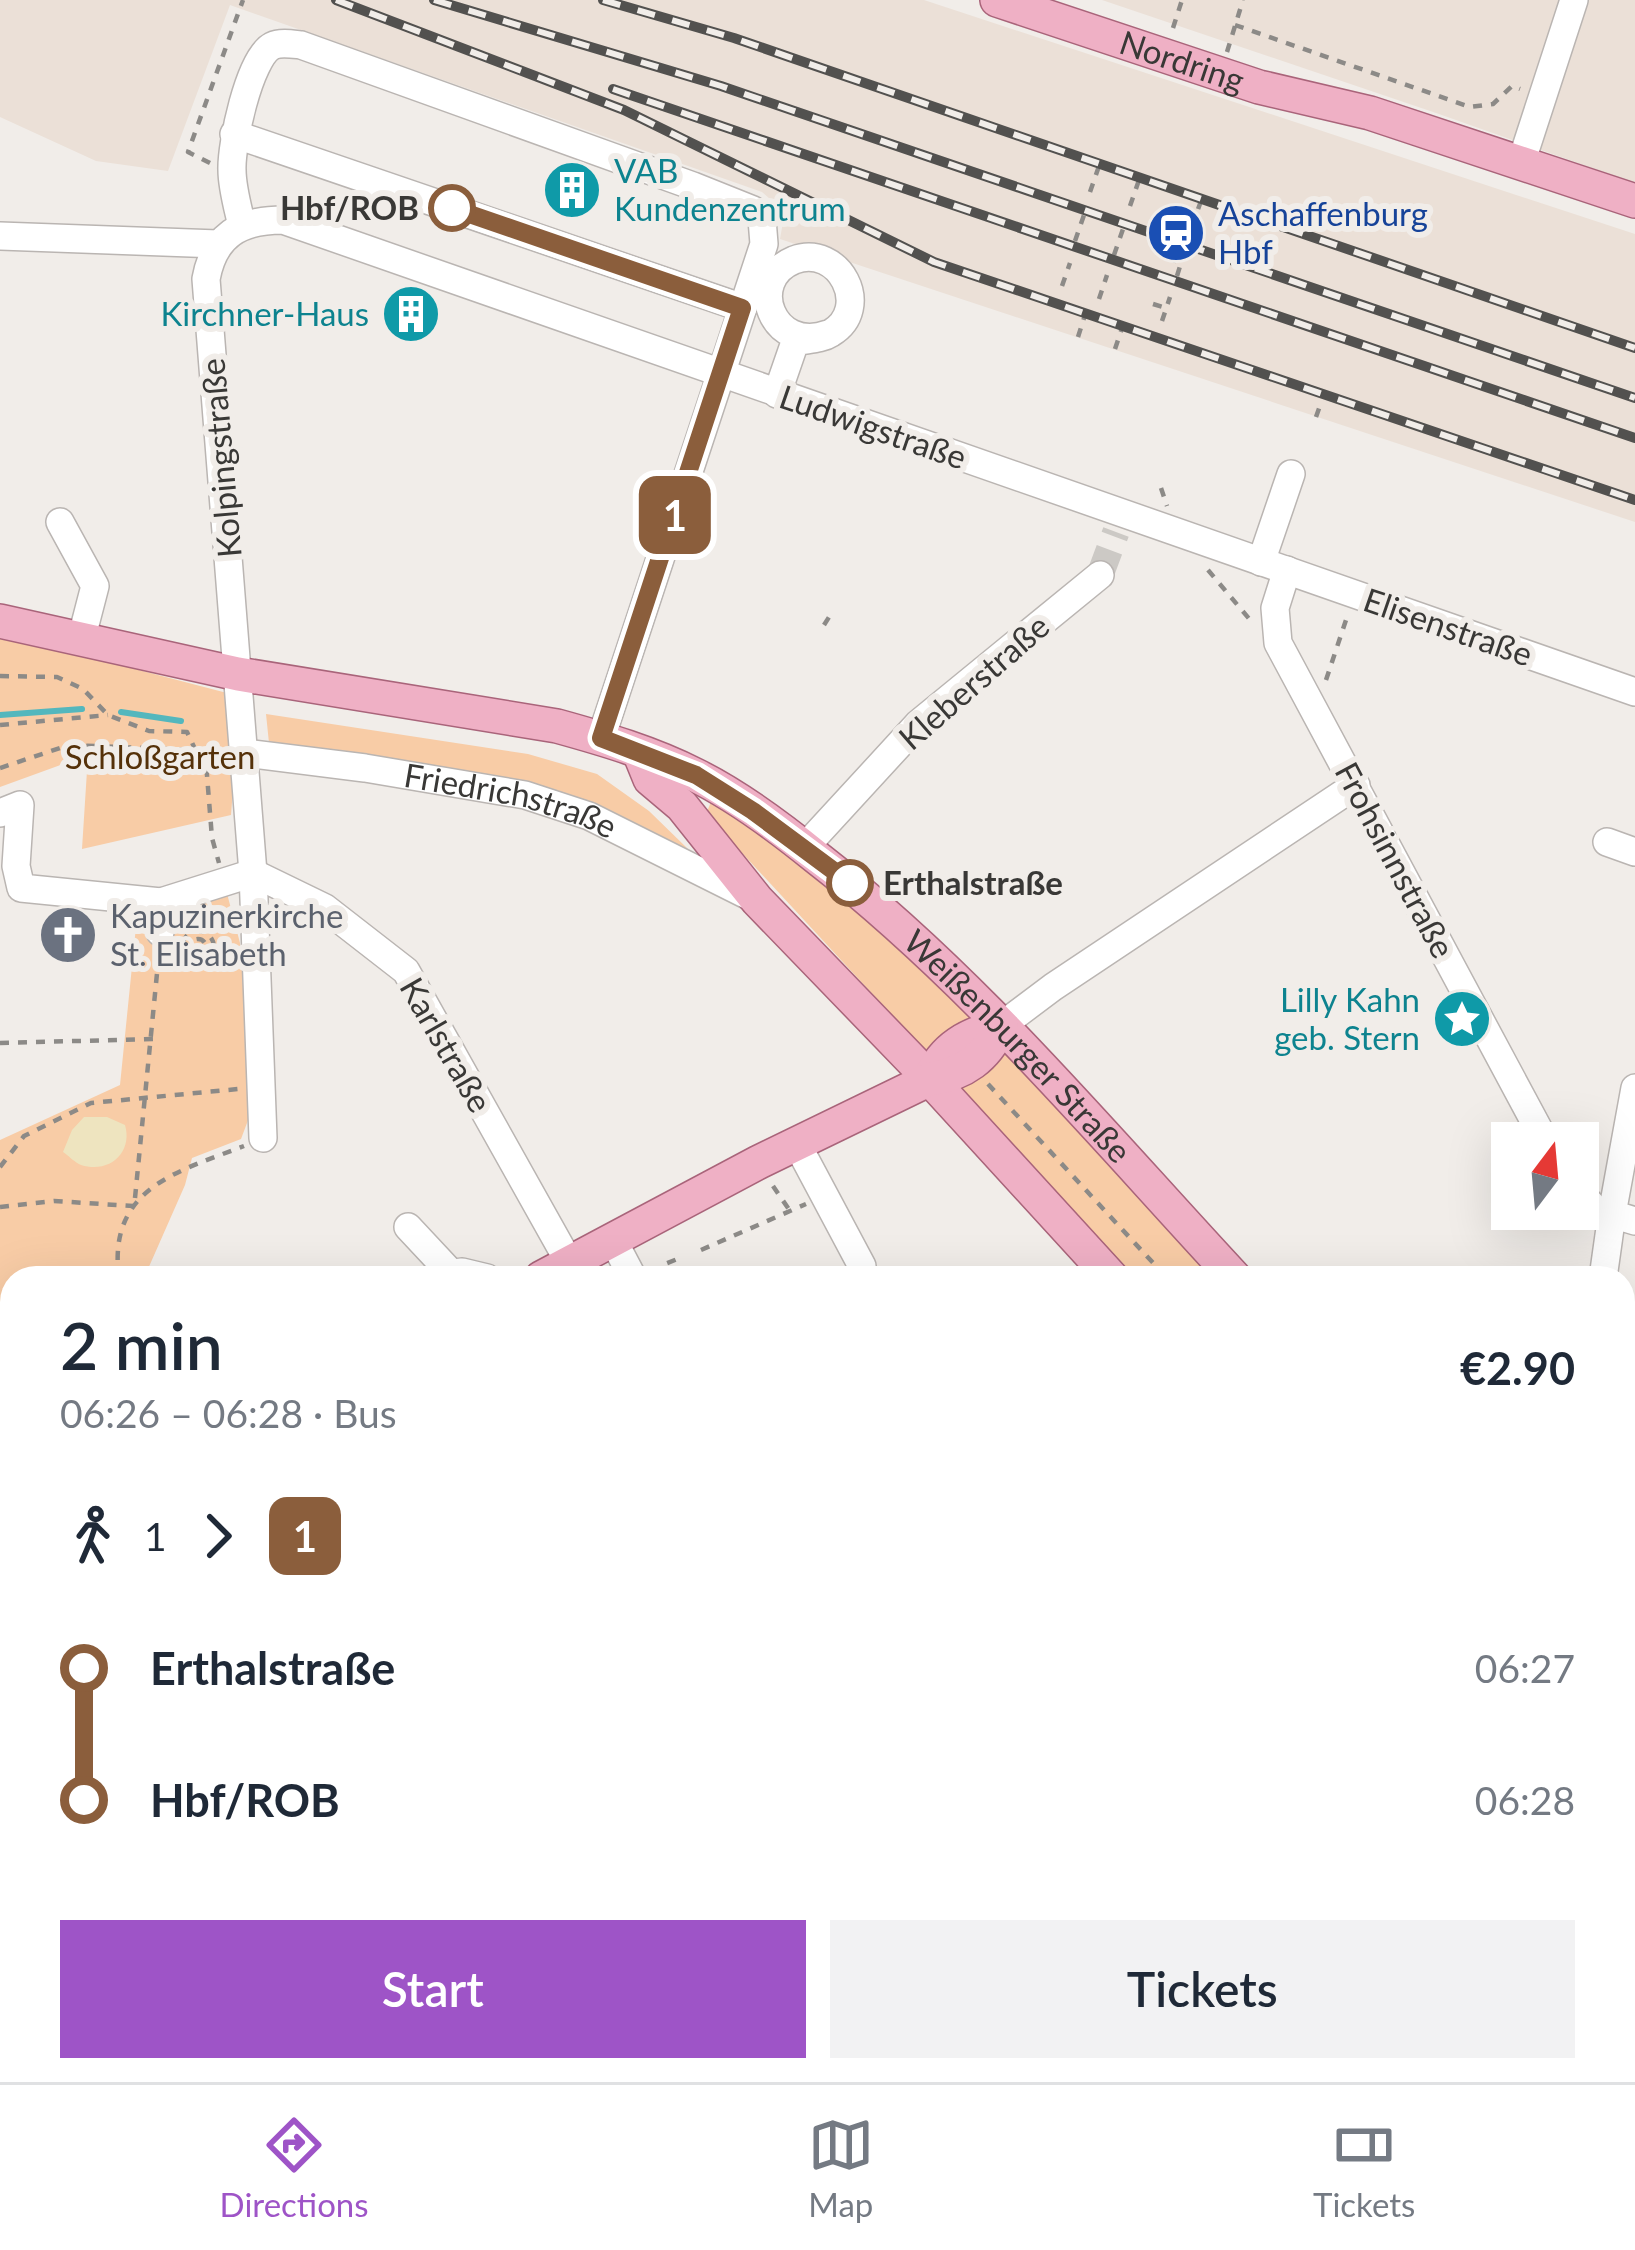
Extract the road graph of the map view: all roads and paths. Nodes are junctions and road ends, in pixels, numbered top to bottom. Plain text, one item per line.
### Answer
1 (243, 0) edge
2 (997, 0) edge
3 (1069, 0) edge
4 (1243, 0) edge
5 (1574, 0) edge
6 (1178, 9) edge
7 (1231, 39) junction
8 (1542, 96) junction
9 (1370, 113) junction
10 (234, 134) junction
11 (188, 152) dead end
12 (1521, 163) junction
13 (1099, 166) dead end
14 (1094, 179) junction
15 (1139, 180) dead end
16 (1106, 182) dead end
17 (1090, 192) dead end
18 (1201, 201) dead end
19 (1635, 201) edge
20 (1130, 206) dead end
21 (1184, 209) dead end
22 (1197, 213) junction
23 (1084, 215) dead end
24 (242, 226) junction
25 (1192, 226) dead end
26 (1079, 228) junction
27 (1124, 229) dead end
28 (1089, 232) dead end
29 (0, 236) edge
30 (1075, 241) dead end
31 (218, 244) junction
32 (1185, 250) dead end
33 (1114, 255) dead end
34 (1168, 258) dead end
35 (1070, 263) dead end
36 (1181, 263) junction
37 (1107, 275) dead end
38 (1177, 276) dead end
39 (1062, 286) dead end
40 (1170, 297) dead end
41 (1100, 299) dead end
42 (1153, 304) dead end
43 (742, 308) junction
44 (1166, 308) junction
45 (1085, 315) dead end
46 (1162, 321) dead end
47 (837, 324) dead end
48 (1122, 328) dead end
49 (1078, 337) dead end
50 (1115, 349) dead end
51 (721, 374) junction
52 (777, 394) junction
53 (1322, 400) dead end
54 (1316, 417) dead end
55 (1291, 474) dead end
56 (60, 522) dead end
57 (1204, 565) dead end
58 (1274, 566) junction
59 (1100, 575) tunnel mouth
60 (1356, 595) junction
61 (831, 614) dead end
62 (0, 621) edge
63 (824, 625) dead end
64 (81, 640) junction
65 (1278, 643) junction
66 (238, 674) junction
67 (0, 676) edge
68 (1634, 687) edge
69 (1316, 711) junction
70 (109, 716) junction
71 (0, 725) edge
72 (601, 738) junction
73 (196, 750) junction
74 (205, 750) junction
75 (639, 752) junction
76 (244, 753) junction
77 (0, 768) edge
78 (1356, 785) junction
79 (0, 813) edge
80 (1607, 842) dead end
81 (805, 848) junction
82 (1635, 852) edge
83 (253, 873) junction
84 (224, 882) junction
85 (757, 900) junction
86 (160, 902) junction
87 (178, 942) junction
88 (1001, 1026) junction
89 (153, 1039) junction
90 (0, 1043) edge
91 (930, 1079) junction
92 (986, 1082) dead end
93 (261, 1086) junction
94 (1635, 1088) edge
95 (147, 1100) junction
96 (1535, 1122) edge
97 (262, 1138) joint
98 (797, 1144) junction
99 (0, 1167) edge
100 (819, 1198) dead end
101 (134, 1202) junction
102 (0, 1207) edge
103 (1624, 1217) edge
104 (408, 1227) dead end
105 (613, 1240) junction
106 (701, 1250) dead end
107 (680, 1258) dead end
108 (117, 1266) edge
109 (436, 1266) edge
110 (553, 1266) edge
111 (563, 1266) edge
112 (627, 1266) edge
113 (666, 1266) edge
114 (862, 1266) dead end
115 (1093, 1266) edge
116 (1156, 1266) edge
117 (1224, 1266) edge
118 (1608, 1266) edge

1 - 11 path
2 - 9 main road, Nordring
3 - 6 main road, Nordring
4 - 7 path
5 - 8 street
6 - 7 main road, Nordring
7 - 8 path
7 - 9 main road, Nordring
8 - 12 street
9 - 12 main road, Nordring
10 - 24 street
10 - 43 street
10 - 43 street
12 - 19 main road, Nordring
13 - 14 path
14 - 16 path
14 - 17 path
15 - 20 path
18 - 22 path
21 - 22 path
22 - 25 path
23 - 26 path
24 - 31 street
24 - 51 street, Ludwigstraße
26 - 28 path
26 - 30 path
27 - 33 path
29 - 31 street
31 - 66 street, Kolpingstraße
32 - 36 path
34 - 36 path
35 - 39 path
36 - 38 path
37 - 41 path
40 - 44 path
42 - 44 path
43 - 51 street
44 - 46 path
45 - 49 path
47 - 52 street
48 - 50 path
51 - 52 street, Ludwigstraße
51 - 72 street
52 - 58 street, Ludwigstraße
53 - 54 path
55 - 58 street
56 - 64 street
57 - 65 path
58 - 60 street, Elisenstraße
58 - 65 street
59 - 81 street, Kleberstraße
60 - 68 street, Elisenstraße
60 - 69 path
61 - 63 path
62 - 64 main road, Weißenburger Straße
64 - 66 main road, Weißenburger Straße
65 - 69 street, Frohsinnstraße
66 - 72 main road, Weißenburger Straße
66 - 76 street
67 - 70 path
69 - 78 street, Frohsinnstraße
70 - 71 path
70 - 73 path
72 - 75 main road, Weißenburger Straße
73 - 74 path
73 - 77 path
74 - 76 path
74 - 84 path
75 - 81 main road, Weißenburger Straße
75 - 85 main road, Friedrichstraße
76 - 83 street
76 - 85 street, Friedrichstraße
78 - 88 street
78 - 96 street, Frohsinnstraße
79 - 86 street
80 - 82 street
81 - 88 main road, Weißenburger Straße
83 - 84 street
83 - 93 street
83 - 110 street, Karlstraße
84 - 86 street
85 - 91 main road, Friedrichstraße
86 - 87 street
87 - 87 path
87 - 89 path
88 - 91 main road
88 - 117 main road, Weißenburger Straße
89 - 90 path
89 - 95 path
91 - 98 main road
91 - 115 main road, Friedrichstraße
92 - 116 path
93 - 95 path
93 - 97 street
94 - 103 street
95 - 99 path
95 - 101 path
97 - 101 path
98 - 105 main road
98 - 114 street
100 - 106 path
101 - 102 path
101 - 108 path
103 - 118 street
104 - 109 street
105 - 111 main road
105 - 112 street
107 - 113 path

